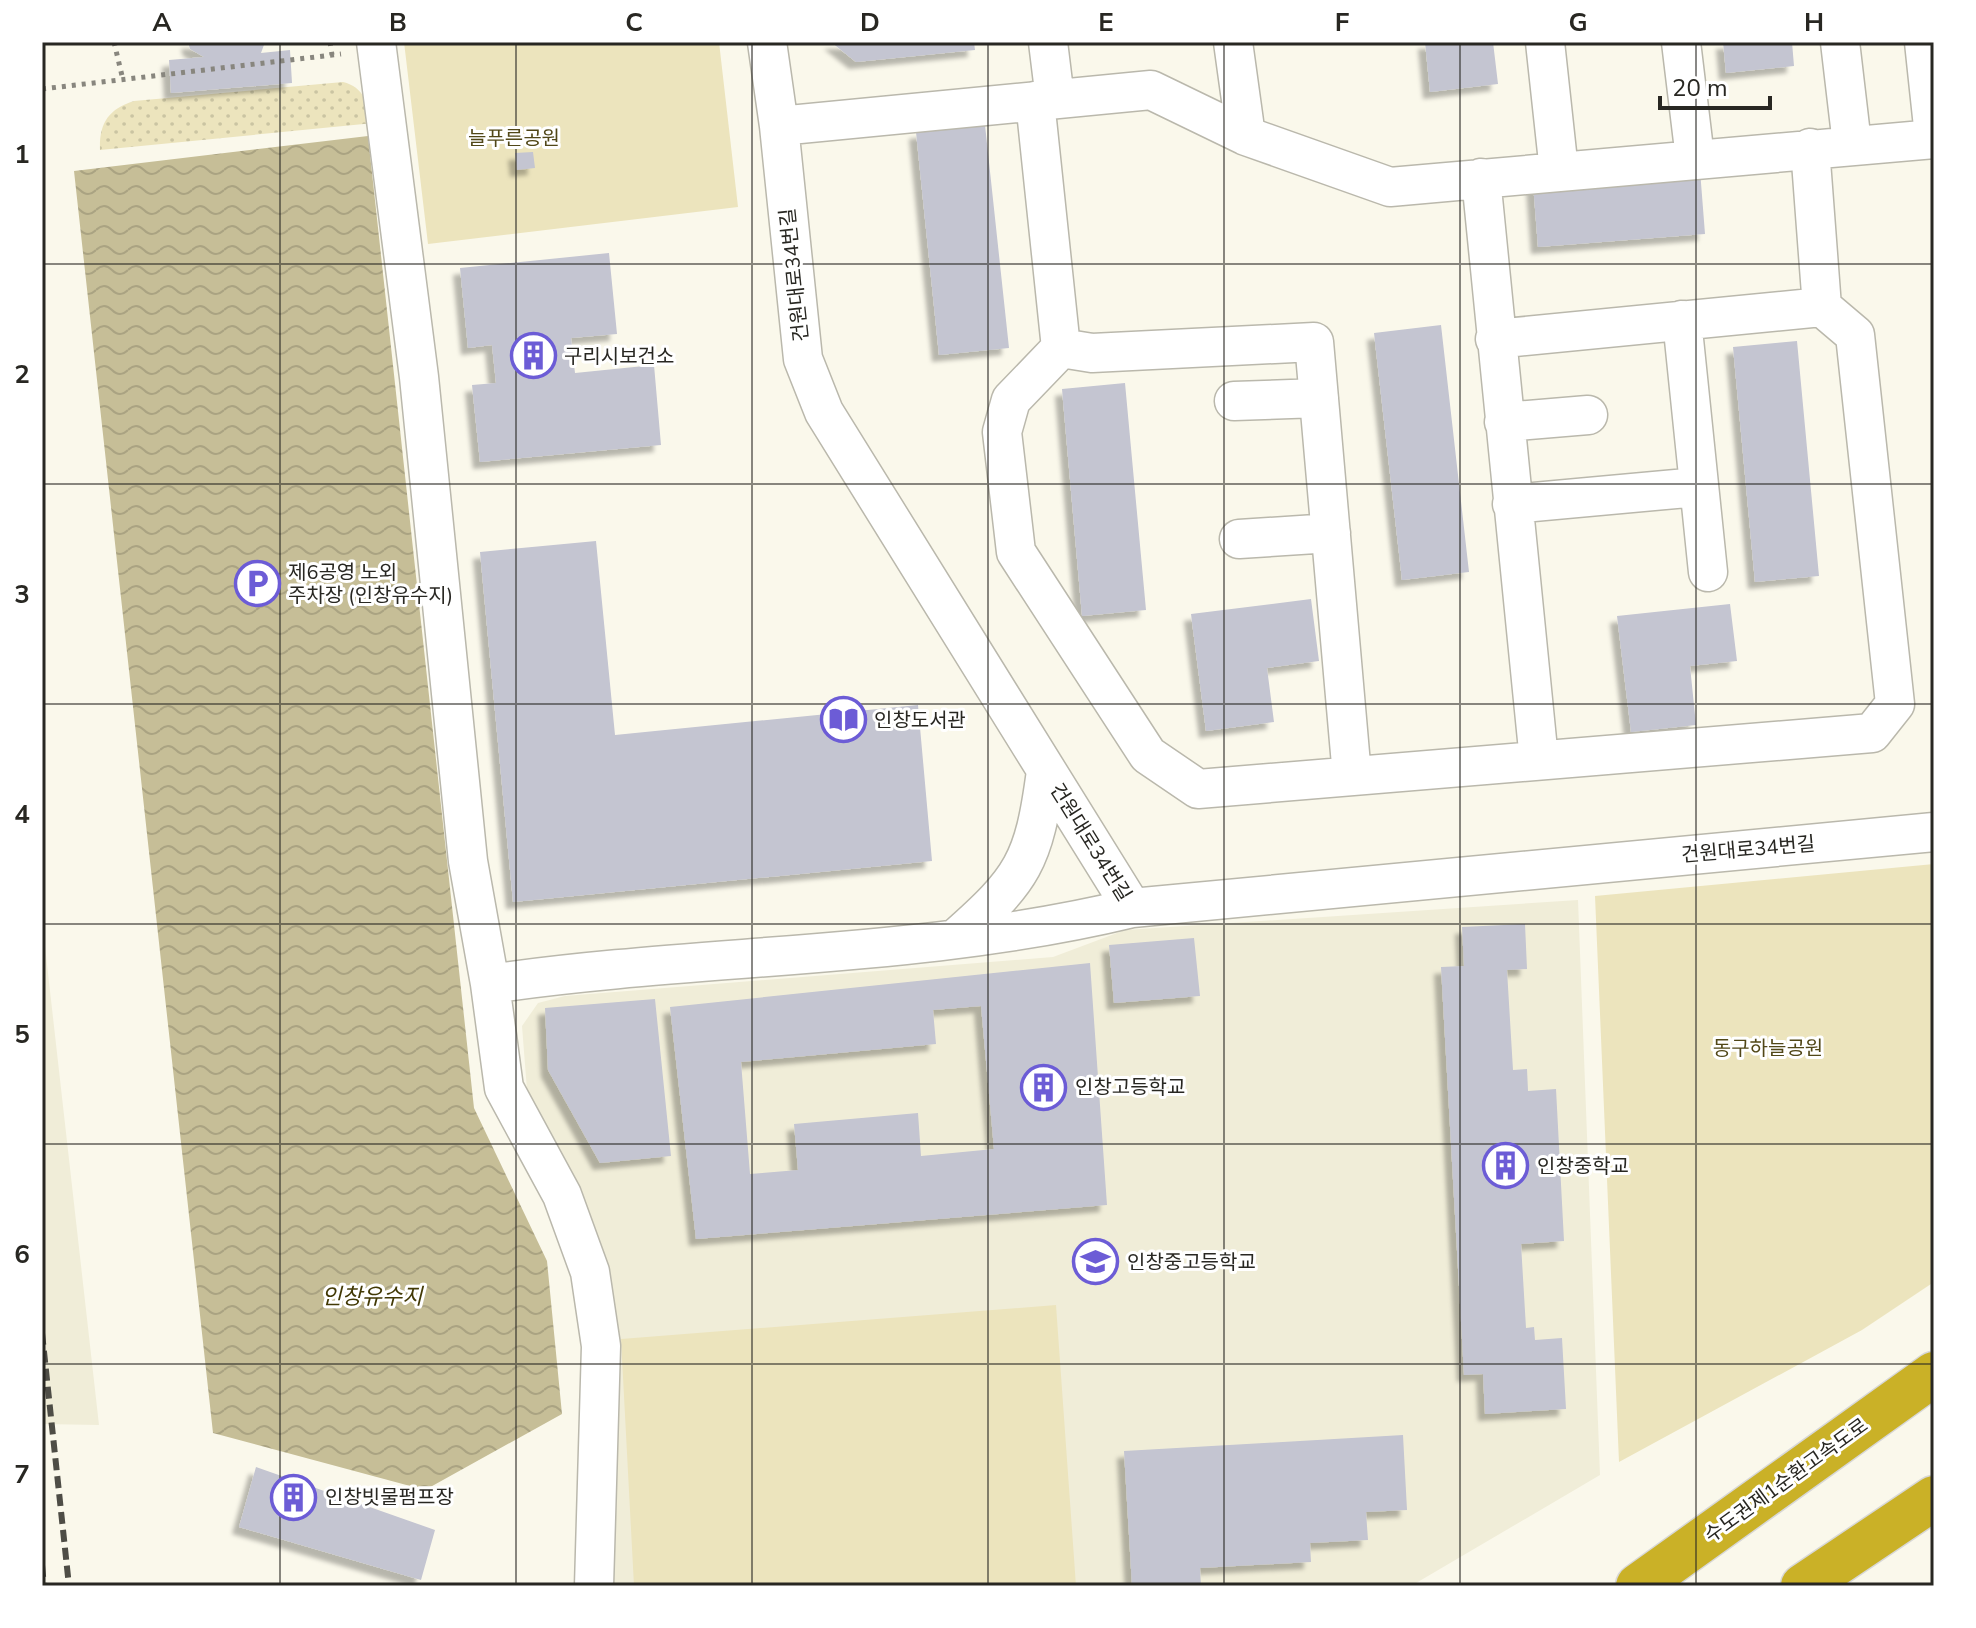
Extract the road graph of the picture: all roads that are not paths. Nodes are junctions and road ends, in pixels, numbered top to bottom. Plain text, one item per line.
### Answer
1 (767, 42) edge
2 (1048, 42) edge
3 (1233, 42) edge
4 (1545, 42) edge
5 (1681, 42) edge
6 (1840, 42) edge
7 (1924, 42) edge
8 (377, 46) edge
9 (1045, 100) junction
10 (779, 126) junction
11 (1246, 136) junction
12 (1934, 138) edge
13 (1852, 144) junction
14 (1810, 148) junction
15 (1695, 158) junction
16 (1559, 171) junction
17 (1481, 178) junction
18 (1822, 307) junction
19 (1682, 320) junction
20 (1495, 339) junction
21 (1061, 348) junction
22 (1319, 398) junction
23 (1234, 401) dead end
24 (1588, 415) dead end
25 (1504, 422) junction
26 (1698, 487) junction
27 (1512, 504) junction
28 (1331, 533) junction
29 (1239, 539) dead end
30 (1708, 572) dead end
31 (1539, 760) junction
32 (1046, 771) junction
33 (1352, 776) junction
34 (1934, 832) edge
35 (1132, 908) junction
36 (955, 939) junction
37 (490, 984) junction
38 (1934, 1374) edge
39 (1934, 1498) edge
40 (594, 1586) edge
41 (1638, 1586) edge
42 (1803, 1586) edge

1 - 10 street, 건원대로34번길
2 - 9 street
3 - 11 street
4 - 16 street
5 - 15 street
6 - 13 street
7 - 12 street
8 - 37 street
9 - 10 street
9 - 11 street
9 - 21 street
10 - 32 street, 건원대로34번길
11 - 17 street
12 - 13 street
13 - 14 street
14 - 15 street
14 - 18 street
15 - 16 street
16 - 17 street
17 - 20 street
18 - 19 street
18 - 31 street
19 - 20 street
19 - 26 street
20 - 25 street
21 - 22 street
21 - 33 street
22 - 23 street
22 - 28 street
24 - 25 street
25 - 27 street
26 - 27 street
26 - 30 street
27 - 31 street
28 - 29 street
28 - 33 street
31 - 33 street
32 - 35 street, 건원대로34번길
32 - 36 street
34 - 35 street, 건원대로34번길
35 - 36 street
36 - 37 street
37 - 40 street
38 - 41 highway, 수도권제1순환고속도로
39 - 42 highway

